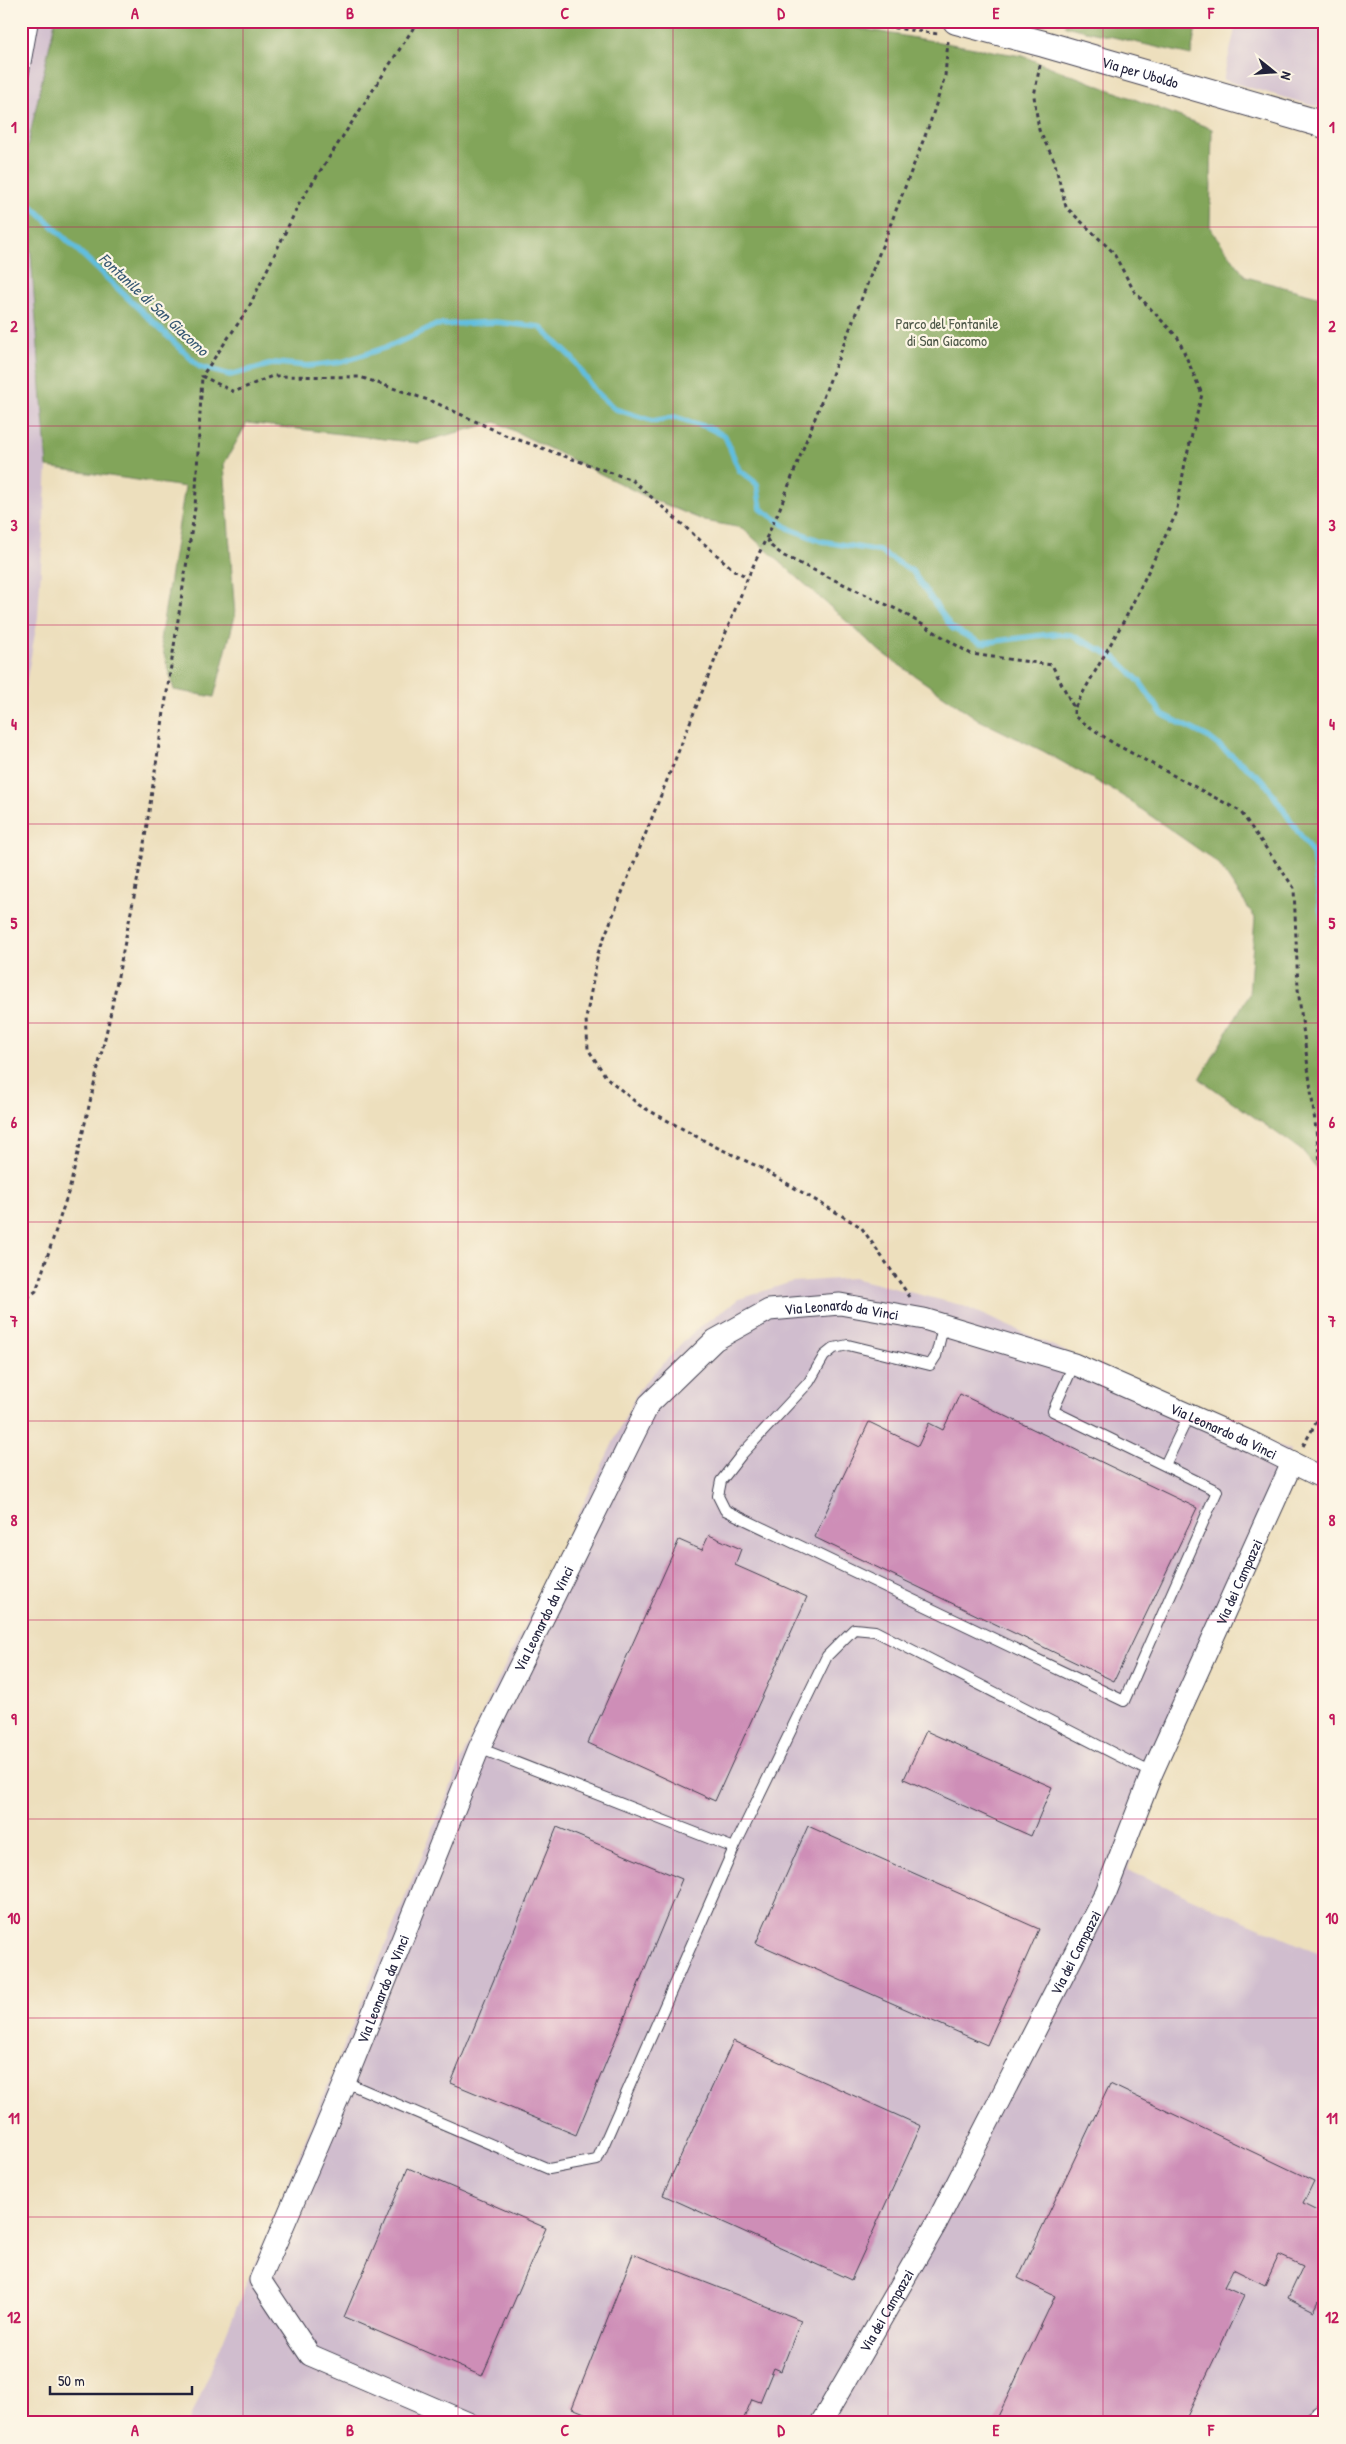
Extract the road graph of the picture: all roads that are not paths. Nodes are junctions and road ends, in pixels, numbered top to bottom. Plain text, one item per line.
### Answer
1 (33, 21) edge
2 (952, 28) edge
3 (21, 88) edge
4 (1325, 125) edge
5 (934, 1321) junction
6 (1074, 1364) junction
7 (1189, 1414) junction
8 (1292, 1463) junction
9 (1165, 1465) junction
10 (1325, 1479) edge
11 (479, 1748) junction
12 (1152, 1773) junction
13 (734, 1848) junction
14 (345, 2082) junction
15 (1325, 2414) edge
16 (468, 2423) edge
17 (821, 2423) edge
18 (1313, 2423) edge

1 - 3 lane
2 - 4 street, Via per Uboldo
5 - 6 street, Via Leonardo da Vinci
5 - 9 lane
5 - 11 street, Via Leonardo da Vinci
6 - 7 street, Via Leonardo da Vinci
6 - 9 lane
7 - 8 street, Via Leonardo da Vinci
7 - 9 lane
8 - 10 street, Via Leonardo da Vinci
8 - 12 street, Via dei Campazzi
11 - 13 lane
11 - 14 street, Via Leonardo da Vinci
12 - 13 lane
12 - 17 street, Via dei Campazzi
13 - 14 lane
14 - 16 street, Via Leonardo da Vinci
15 - 18 street

